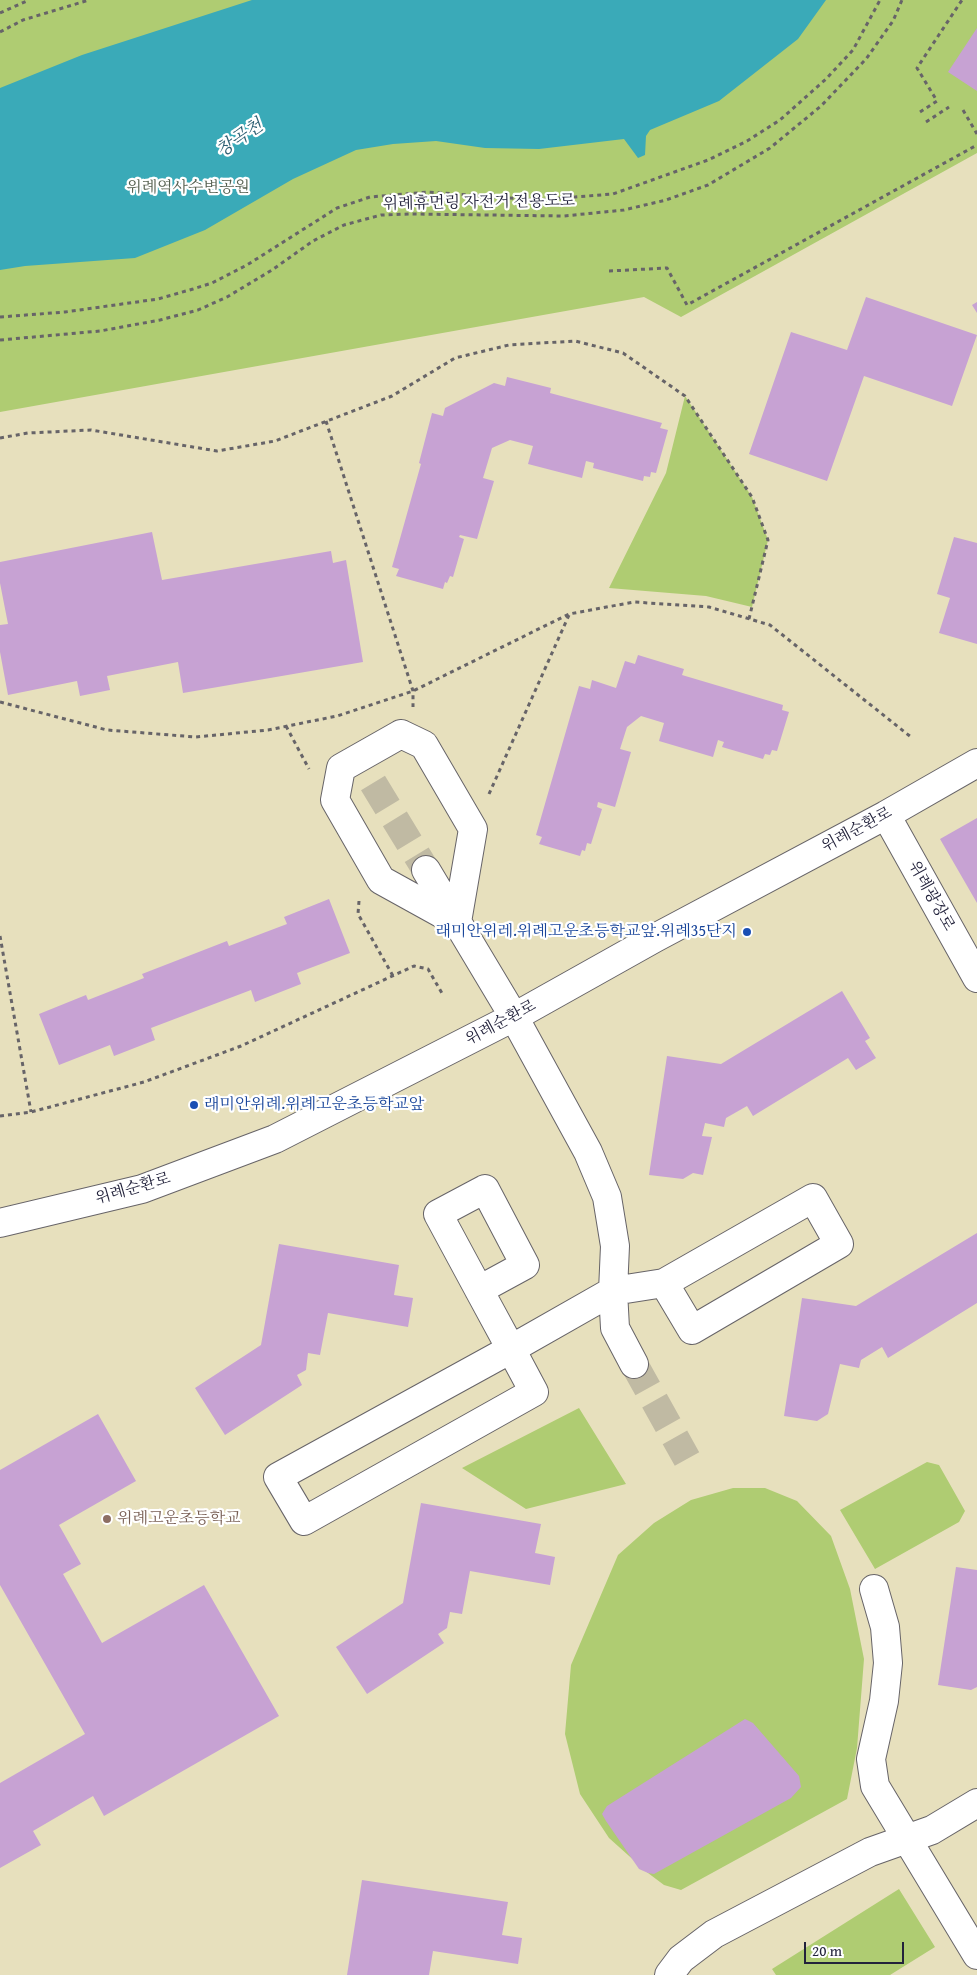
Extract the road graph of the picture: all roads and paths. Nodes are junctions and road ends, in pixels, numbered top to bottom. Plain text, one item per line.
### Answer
1 (29, 0) edge
2 (89, 0) edge
3 (880, 0) edge
4 (902, 0) edge
5 (962, 0) edge
6 (0, 13) edge
7 (0, 32) edge
8 (949, 107) dead end
9 (963, 110) dead end
10 (920, 112) dead end
11 (926, 122) dead end
12 (977, 134) edge
13 (977, 145) edge
14 (609, 271) dead end
15 (0, 317) edge
16 (0, 340) edge
17 (326, 421) junction
18 (0, 438) edge
19 (569, 614) junction
20 (749, 619) junction
21 (413, 691) junction
22 (0, 702) edge
23 (911, 737) dead end
24 (977, 763) edge
25 (886, 815) junction
26 (474, 829) junction
27 (426, 870) tunnel mouth
28 (457, 922) junction
29 (0, 936) edge
30 (977, 978) edge
31 (443, 995) dead end
32 (514, 1017) junction
33 (31, 1112) junction
34 (0, 1116) edge
35 (0, 1223) edge
36 (664, 1283) junction
37 (479, 1290) dead end
38 (613, 1291) junction
39 (511, 1348) junction
40 (634, 1364) tunnel mouth
41 (874, 1589) dead end
42 (977, 1803) edge
43 (908, 1839) junction
44 (977, 1955) edge
45 (669, 1975) edge

1 - 6 path
2 - 7 path
3 - 15 path
4 - 16 path, 위례휴먼링 자전거 전용도로
5 - 10 path
8 - 11 path
9 - 12 path
13 - 14 path
17 - 18 path
17 - 20 path
17 - 21 path
19 - 20 path
19 - 21 path
19 - 26 path
20 - 23 path
21 - 22 path
24 - 25 street, 위례순환로
25 - 30 street, 위례광장로
25 - 32 street, 위례순환로
26 - 28 street
26 - 28 street
27 - 28 street
28 - 32 street
29 - 33 path
31 - 33 path
32 - 35 street, 위례순환로
32 - 38 street
33 - 34 path
36 - 36 street
36 - 38 street
37 - 39 street
38 - 39 street
38 - 40 street
39 - 39 street
41 - 43 street
42 - 43 street
43 - 44 street
43 - 45 street

